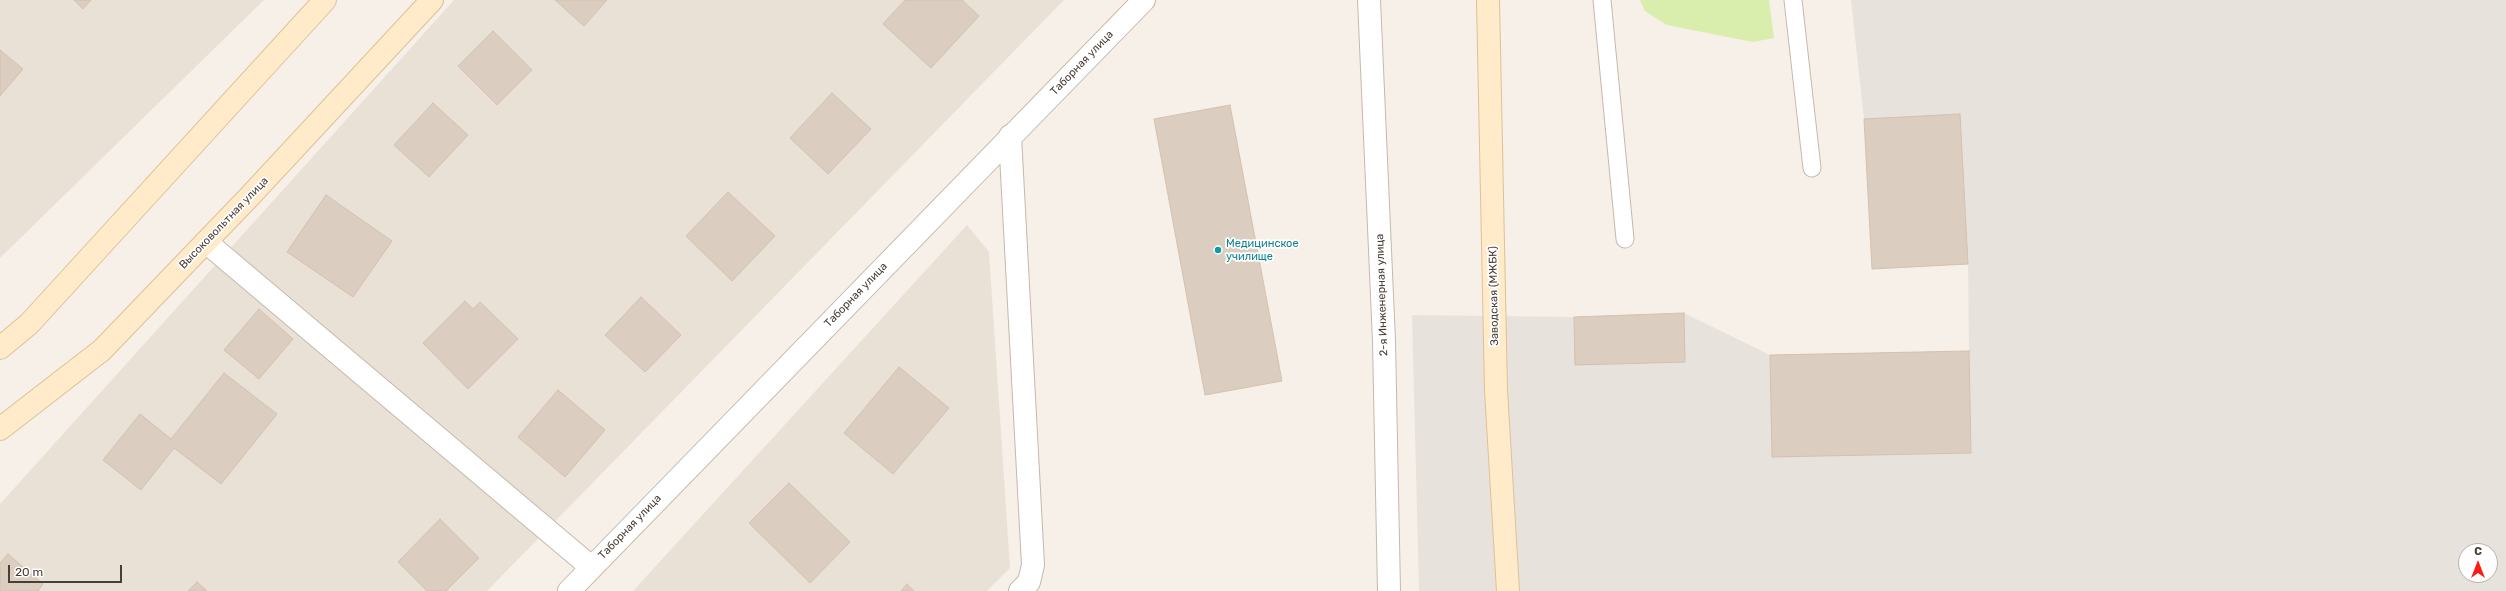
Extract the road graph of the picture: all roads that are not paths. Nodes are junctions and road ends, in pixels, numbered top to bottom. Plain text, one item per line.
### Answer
1 (325, 0) edge
2 (432, 0) edge
3 (1144, 0) edge
4 (1370, 0) edge
5 (1488, 0) edge
6 (1602, 0) edge
7 (1793, 0) edge
8 (1010, 136) junction
9 (1812, 168) dead end
10 (1625, 239) dead end
11 (206, 242) junction
12 (0, 348) edge
13 (0, 429) edge
14 (590, 567) junction
15 (569, 591) edge
16 (1020, 591) edge
17 (1389, 591) edge
18 (1508, 591) edge

1 - 12 main road
2 - 11 main road, Высоковольтная улица
3 - 8 street, Таборная улица
4 - 17 street, 2-я Инженерная улица
5 - 18 main road, Заводская (МЖБК)
6 - 10 lane
7 - 9 lane
8 - 14 street, Таборная улица
8 - 16 street
11 - 13 main road, Высоковольтная улица
11 - 14 street
14 - 15 street, Таборная улица

